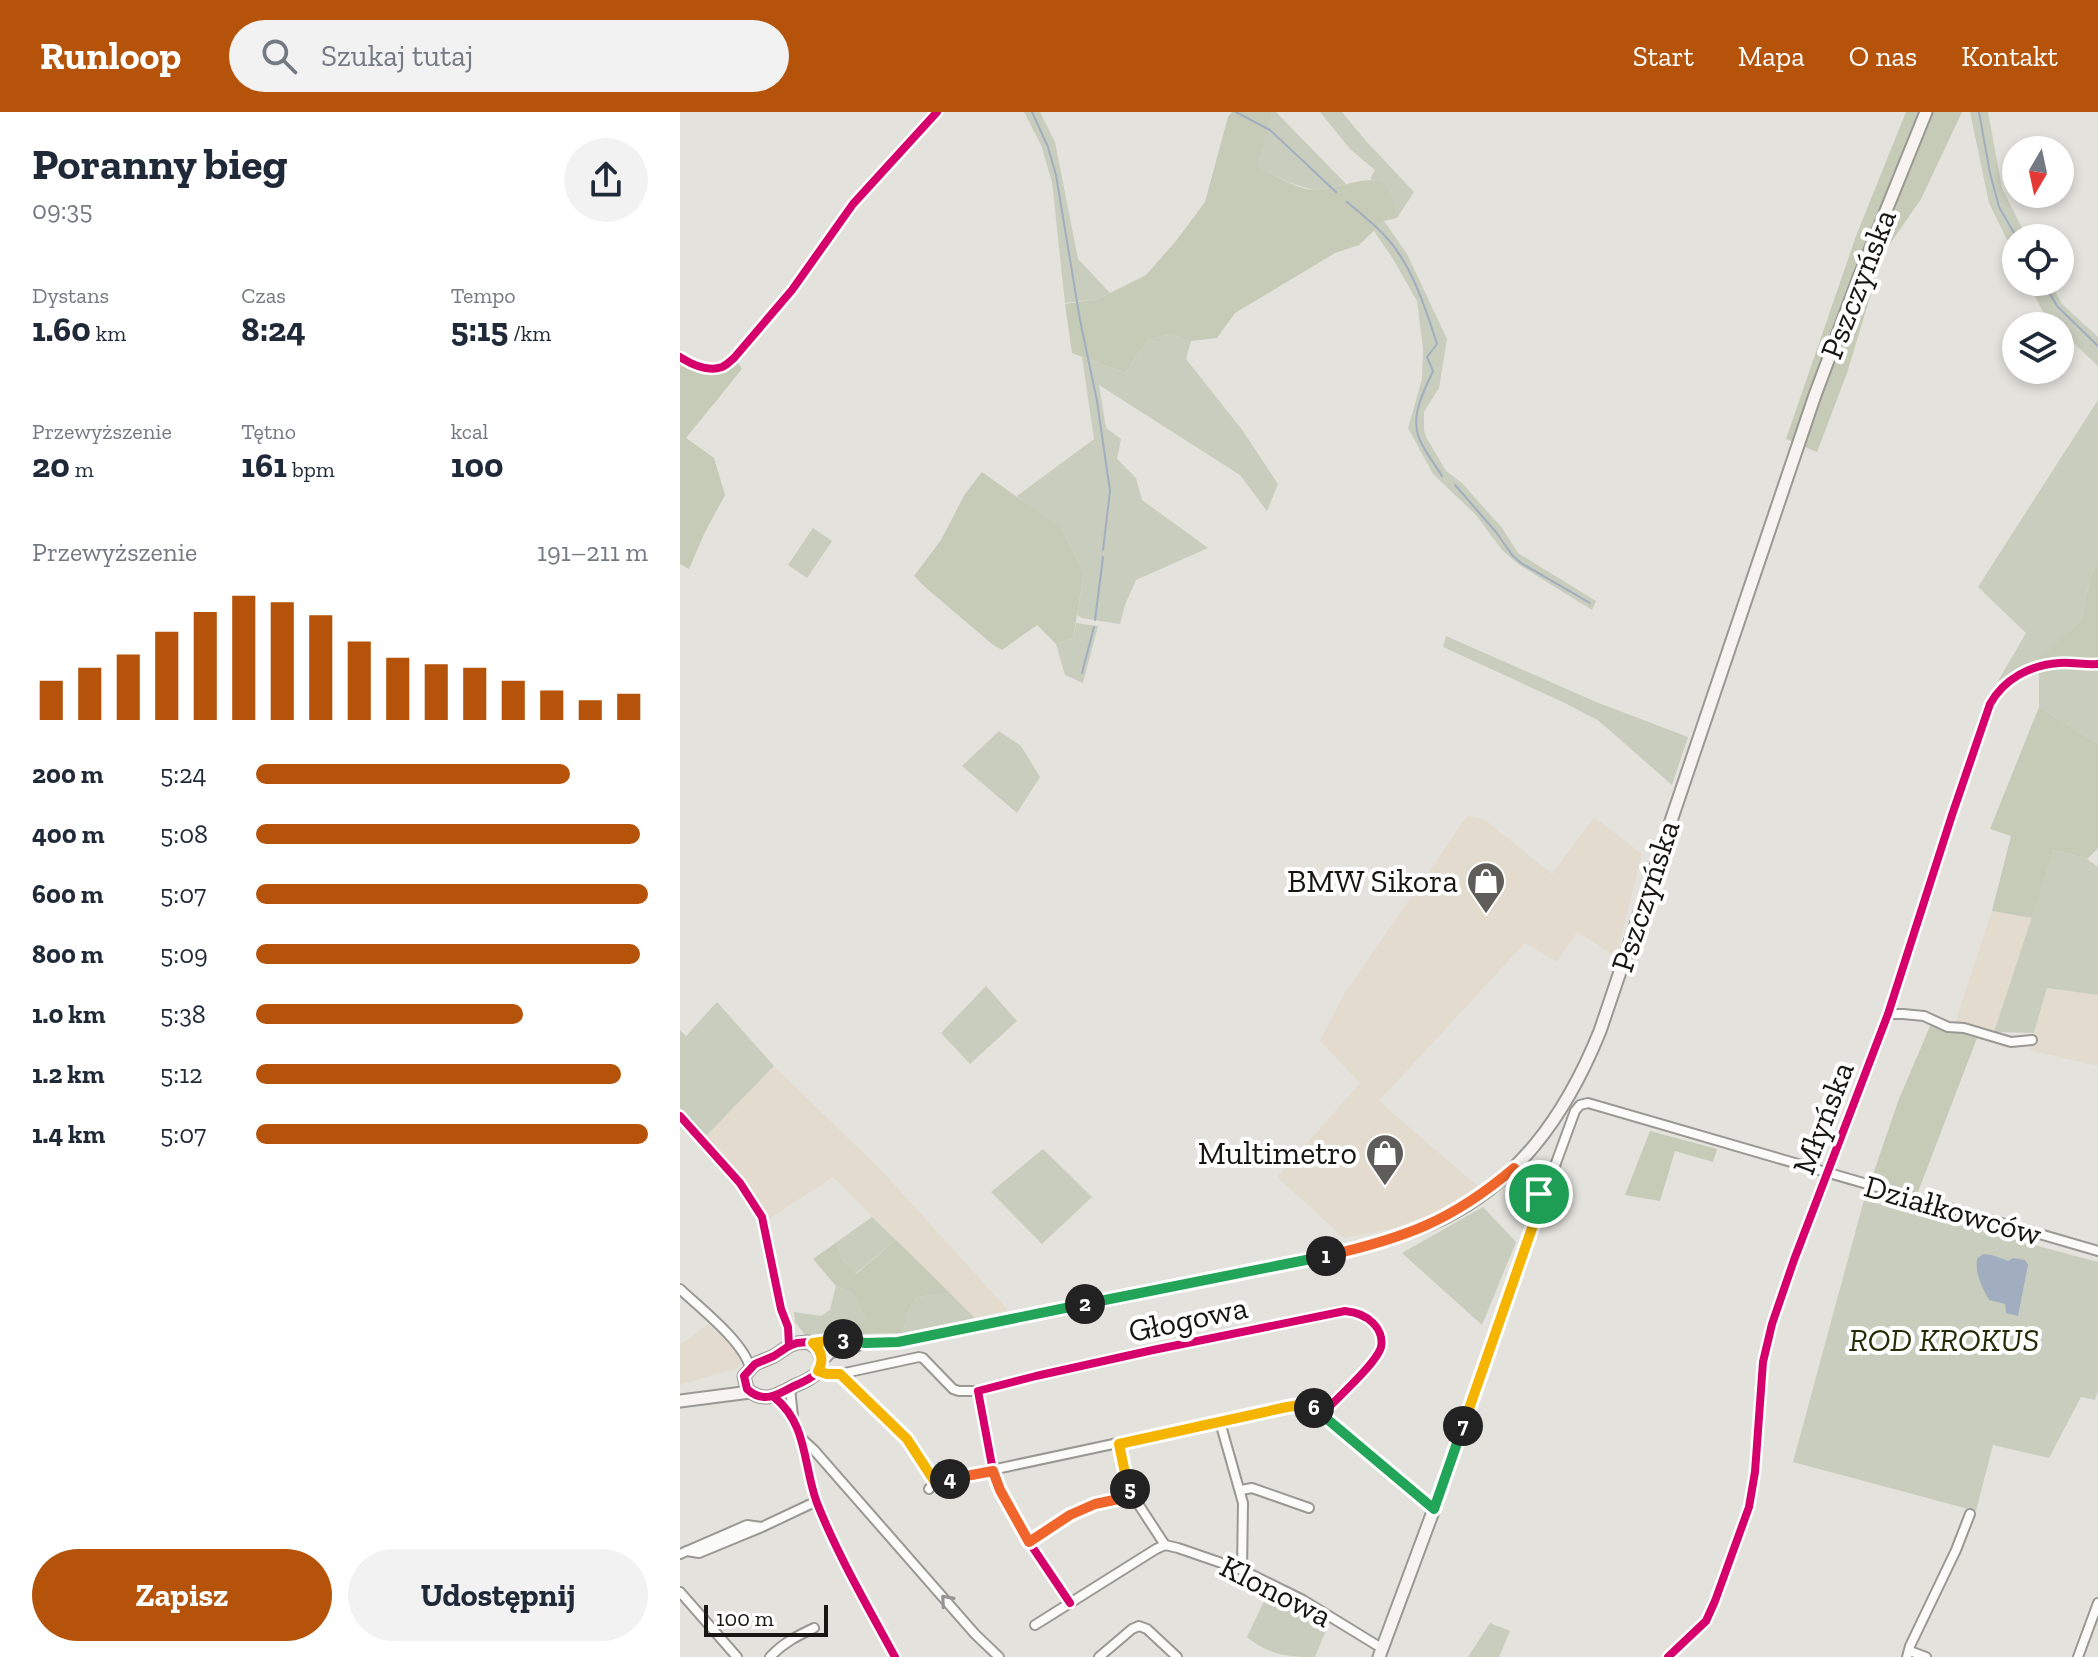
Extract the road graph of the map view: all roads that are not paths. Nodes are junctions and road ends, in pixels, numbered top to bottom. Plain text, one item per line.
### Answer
1 (1926, 112) edge
2 (2098, 664) edge
3 (1888, 1014) junction
4 (2032, 1040) dead end
5 (680, 1116) edge
6 (1514, 1168) junction
7 (1827, 1174) junction
8 (1539, 1194) junction
9 (2098, 1251) edge
10 (680, 1289) edge
11 (865, 1343) junction
12 (801, 1344) junction
13 (820, 1366) junction
14 (751, 1369) junction
15 (840, 1374) junction
16 (790, 1389) junction
17 (978, 1391) junction
18 (750, 1392) junction
19 (717, 1395) junction
20 (774, 1397) junction
21 (680, 1401) edge
22 (1322, 1414) junction
23 (793, 1417) junction
24 (1220, 1422) junction
25 (802, 1439) junction
26 (1119, 1444) junction
27 (993, 1471) junction
28 (1241, 1490) junction
29 (1133, 1496) junction
30 (817, 1501) junction
31 (1309, 1508) dead end
32 (1434, 1509) junction
33 (1970, 1514) dead end
34 (1029, 1542) junction
35 (1165, 1545) junction
36 (683, 1553) edge
37 (1242, 1570) junction
38 (680, 1592) edge
39 (1070, 1603) junction
40 (2098, 1603) edge
41 (1035, 1625) dead end
42 (814, 1628) dead end
43 (1381, 1653) edge
44 (1908, 1654) edge
45 (737, 1657) edge
46 (770, 1657) edge
47 (895, 1657) edge
48 (999, 1657) edge
49 (1099, 1657) edge
50 (1177, 1657) edge
51 (1668, 1657) edge
52 (1926, 1657) edge
53 (2078, 1657) edge

1 - 6 main road, Pszczyńska
2 - 3 street, Młyńska
3 - 4 street
3 - 7 street, Młyńska
5 - 12 street
6 - 8 main road
6 - 11 main road, Pszczyńska
7 - 8 street, Działkowców
7 - 9 street, Działkowców
7 - 51 street, Młyńska
8 - 32 main road
10 - 14 street
11 - 12 main road
11 - 13 main road
12 - 13 main road
12 - 14 main road
13 - 15 street
13 - 16 main road
14 - 18 main road
14 - 19 main road
15 - 17 street
15 - 27 street
16 - 20 main road
16 - 23 street
17 - 22 street, Głogowa
17 - 27 street
18 - 19 main road
18 - 20 main road
19 - 21 main road
20 - 23 street
22 - 24 street
22 - 32 street
23 - 25 street
24 - 26 street
24 - 28 street
25 - 30 street
48 -> 25 street
26 - 27 street
26 - 29 street
27 - 34 street
28 - 31 street
28 - 37 street
29 - 34 street
29 - 35 street
30 - 36 street
30 - 47 street
32 - 43 main road
33 - 44 street
34 - 39 street
35 - 37 street, Klonowa
35 - 39 street
37 - 43 street, Klonowa
38 - 45 street
39 - 41 street
40 - 53 street
42 - 46 street
44 - 52 street
49 - 50 street

